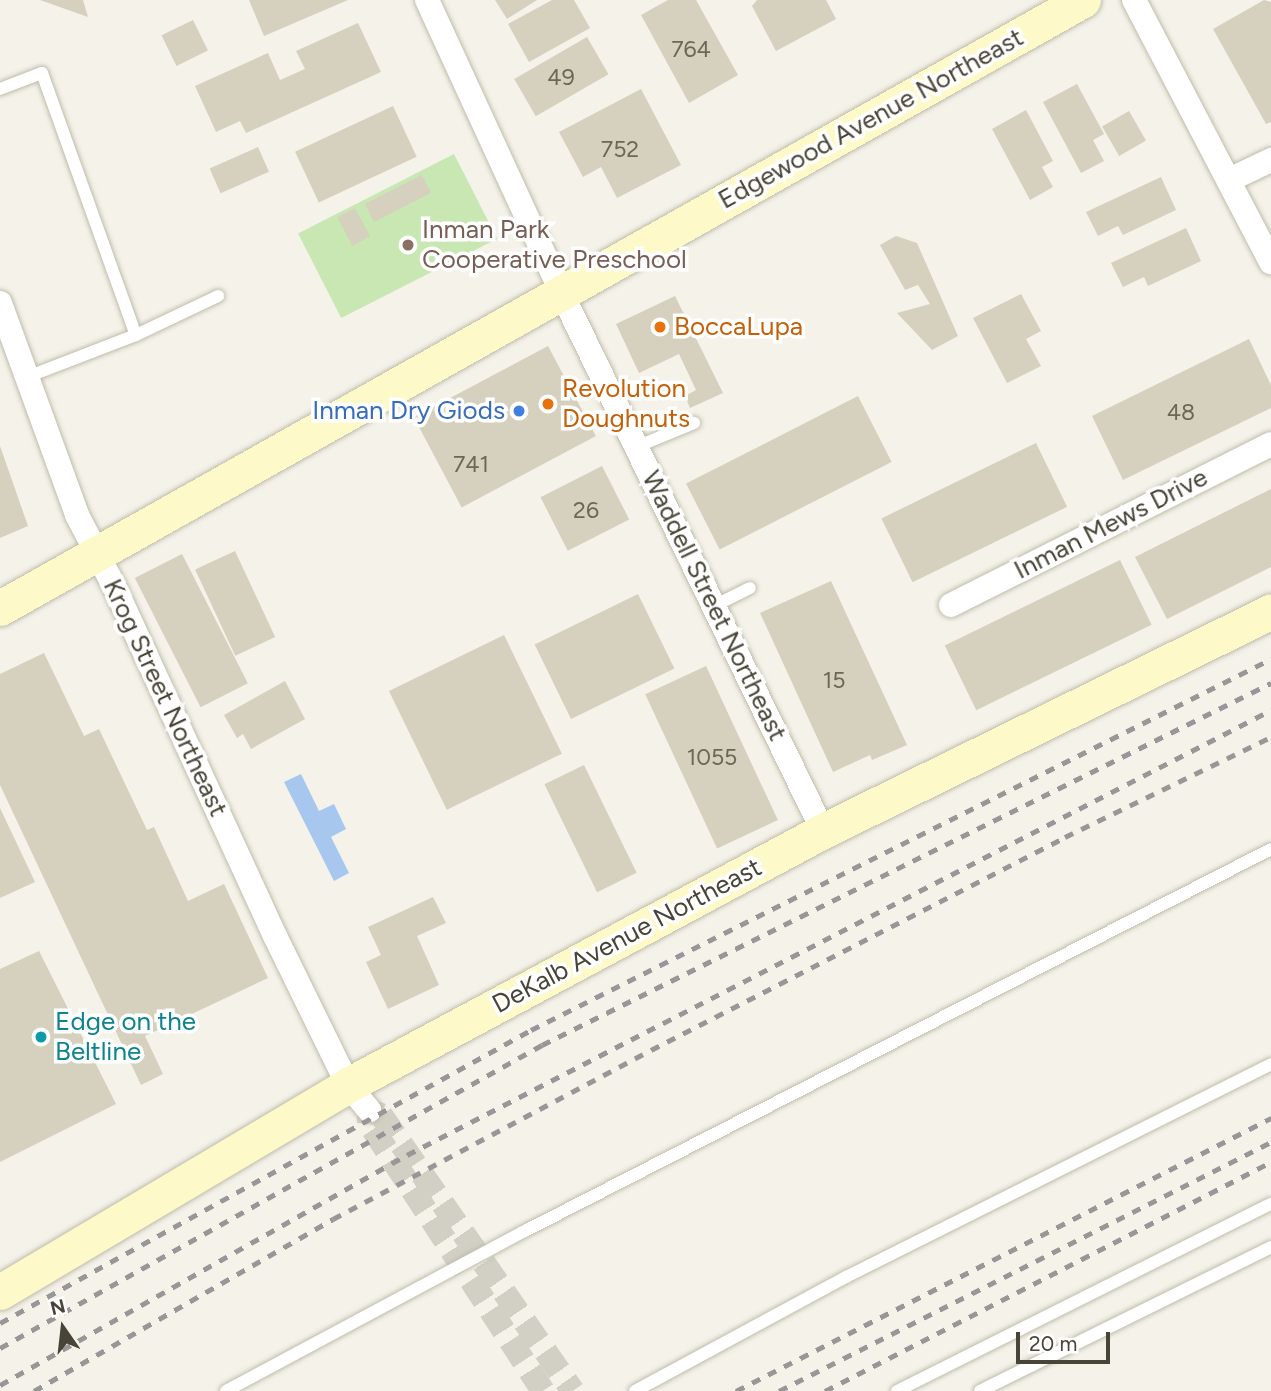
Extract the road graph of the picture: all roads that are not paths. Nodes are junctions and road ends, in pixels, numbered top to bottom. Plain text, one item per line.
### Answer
1 (427, 0) edge
2 (1083, 0) edge
3 (1134, 0) edge
4 (0, 89) edge
5 (1271, 160) edge
6 (1229, 180) junction
7 (1271, 262) edge
8 (562, 294) junction
9 (218, 296) dead end
10 (0, 303) edge
11 (136, 335) junction
12 (27, 377) junction
13 (694, 423) dead end
14 (1271, 444) edge
15 (636, 447) junction
16 (96, 552) junction
17 (750, 588) dead end
18 (951, 605) dead end
19 (714, 606) junction
20 (0, 608) edge
21 (1271, 612) edge
22 (823, 831) junction
23 (1271, 849) edge
24 (1271, 1064) edge
25 (359, 1098) junction
26 (1271, 1204) edge
27 (1271, 1247) edge
28 (0, 1292) edge
29 (226, 1391) edge
30 (635, 1391) edge
31 (897, 1391) edge
32 (980, 1391) edge

1 - 8 street, Waddell Street Northeast
2 - 8 main road, Edgewood Avenue Northeast
3 - 6 street
4 - 11 lane
5 - 6 street
6 - 7 street
8 - 15 street, Waddell Street Northeast
8 - 16 main road, Edgewood Avenue Northeast
9 - 11 lane
10 - 12 street, Krog Street Northeast
11 - 12 lane
12 - 16 street, Krog Street Northeast
13 - 15 lane
14 - 18 street, Inman Mews Drive
15 - 19 street, Waddell Street Northeast
16 - 20 main road, Edgewood Avenue Northeast
16 - 25 street, Krog Street Northeast
17 - 19 lane
19 - 22 street, Waddell Street Northeast
21 - 22 main road, DeKalb Avenue Northeast
22 - 25 main road, DeKalb Avenue Northeast
23 - 29 lane
24 - 30 lane
25 - 28 main road, DeKalb Avenue Northeast
26 - 31 lane
27 - 32 lane

